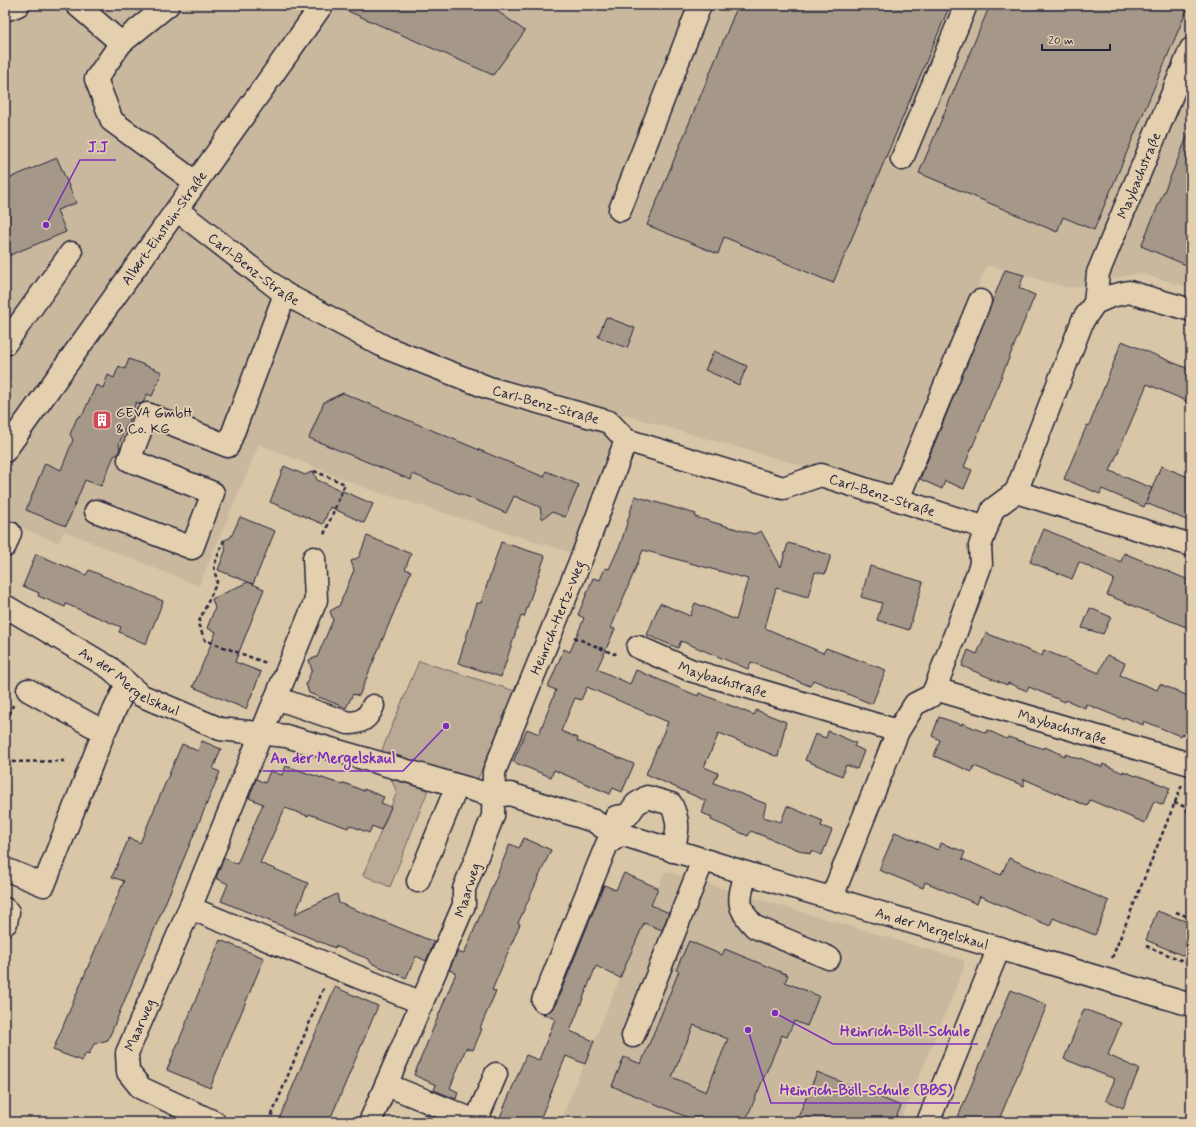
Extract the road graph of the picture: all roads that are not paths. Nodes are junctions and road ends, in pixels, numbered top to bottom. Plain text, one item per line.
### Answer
1 (18, 5) edge
2 (77, 5) edge
3 (168, 5) edge
4 (322, 5) edge
5 (700, 5) edge
6 (966, 5) edge
7 (5, 10) edge
8 (122, 43) junction
9 (1191, 49) edge
10 (902, 159) dead end
11 (195, 182) junction
12 (177, 210) junction
13 (620, 210) dead end
14 (71, 253) dead end
15 (285, 294) junction
16 (980, 301) dead end
17 (1095, 303) junction
18 (1191, 310) edge
19 (5, 344) edge
20 (626, 440) junction
21 (5, 451) edge
22 (1016, 492) junction
23 (898, 500) junction
24 (96, 511) dead end
25 (986, 528) junction
26 (1191, 545) edge
27 (314, 558) road end
28 (5, 606) edge
29 (638, 647) road end
30 (127, 684) junction
31 (935, 688) junction
32 (28, 690) dead end
33 (276, 698) junction
34 (374, 706) dead end
35 (898, 731) junction
36 (104, 732) junction
37 (262, 734) junction
38 (1190, 764) edge
39 (457, 786) junction
40 (494, 796) junction
41 (613, 831) junction
42 (673, 851) junction
43 (704, 860) junction
44 (5, 869) edge
45 (746, 874) junction
46 (418, 882) dead end
47 (832, 897) junction
48 (190, 908) junction
49 (999, 948) junction
50 (829, 958) dead end
51 (543, 1001) dead end
52 (422, 1003) junction
53 (1191, 1005) edge
54 (632, 1036) dead end
55 (496, 1074) dead end
56 (387, 1085) junction
57 (214, 1122) edge
58 (370, 1122) edge
59 (928, 1122) edge

1 - 7 street
2 - 8 street
3 - 8 street
4 - 11 street, Albert-Einstein-Straße
5 - 13 street
6 - 10 street
8 - 11 street
9 - 17 street, Maybachstraße
11 - 12 street, Albert-Einstein-Straße
12 - 15 street, Carl-Benz-Straße
12 - 21 street, Albert-Einstein-Straße
14 - 19 street
15 - 20 street, Carl-Benz-Straße
15 - 24 street
16 - 23 street
17 - 18 street
17 - 22 street, Maybachstraße
20 - 23 street, Carl-Benz-Straße
20 - 40 street, Heinrich-Hertz-Weg
22 - 25 street
22 - 26 street
23 - 25 street, Carl-Benz-Straße
25 - 31 street
27 - 33 street
28 - 30 street, An der Mergelskaul
29 - 35 street, Maybachstraße
30 - 36 street
30 - 37 street, An der Mergelskaul
31 - 35 street
31 - 38 street, Maybachstraße
32 - 36 street
33 - 34 street
33 - 37 street
35 - 47 street
36 - 44 street
37 - 39 street, An der Mergelskaul
37 - 48 street, Maarweg
39 - 40 street, An der Mergelskaul
39 - 46 street
40 - 41 street, An der Mergelskaul
40 - 52 street, Maarweg
41 - 42 street, An der Mergelskaul
41 - 42 street
41 - 51 street
42 - 43 street, An der Mergelskaul
43 - 45 street, An der Mergelskaul
43 - 54 street
45 - 47 street, An der Mergelskaul
45 - 50 street
47 - 49 street, An der Mergelskaul
48 - 52 street
48 - 57 street, Maarweg
49 - 53 street, An der Mergelskaul
49 - 59 street
52 - 56 street, Maarweg
55 - 56 street
56 - 58 street, Maarweg

